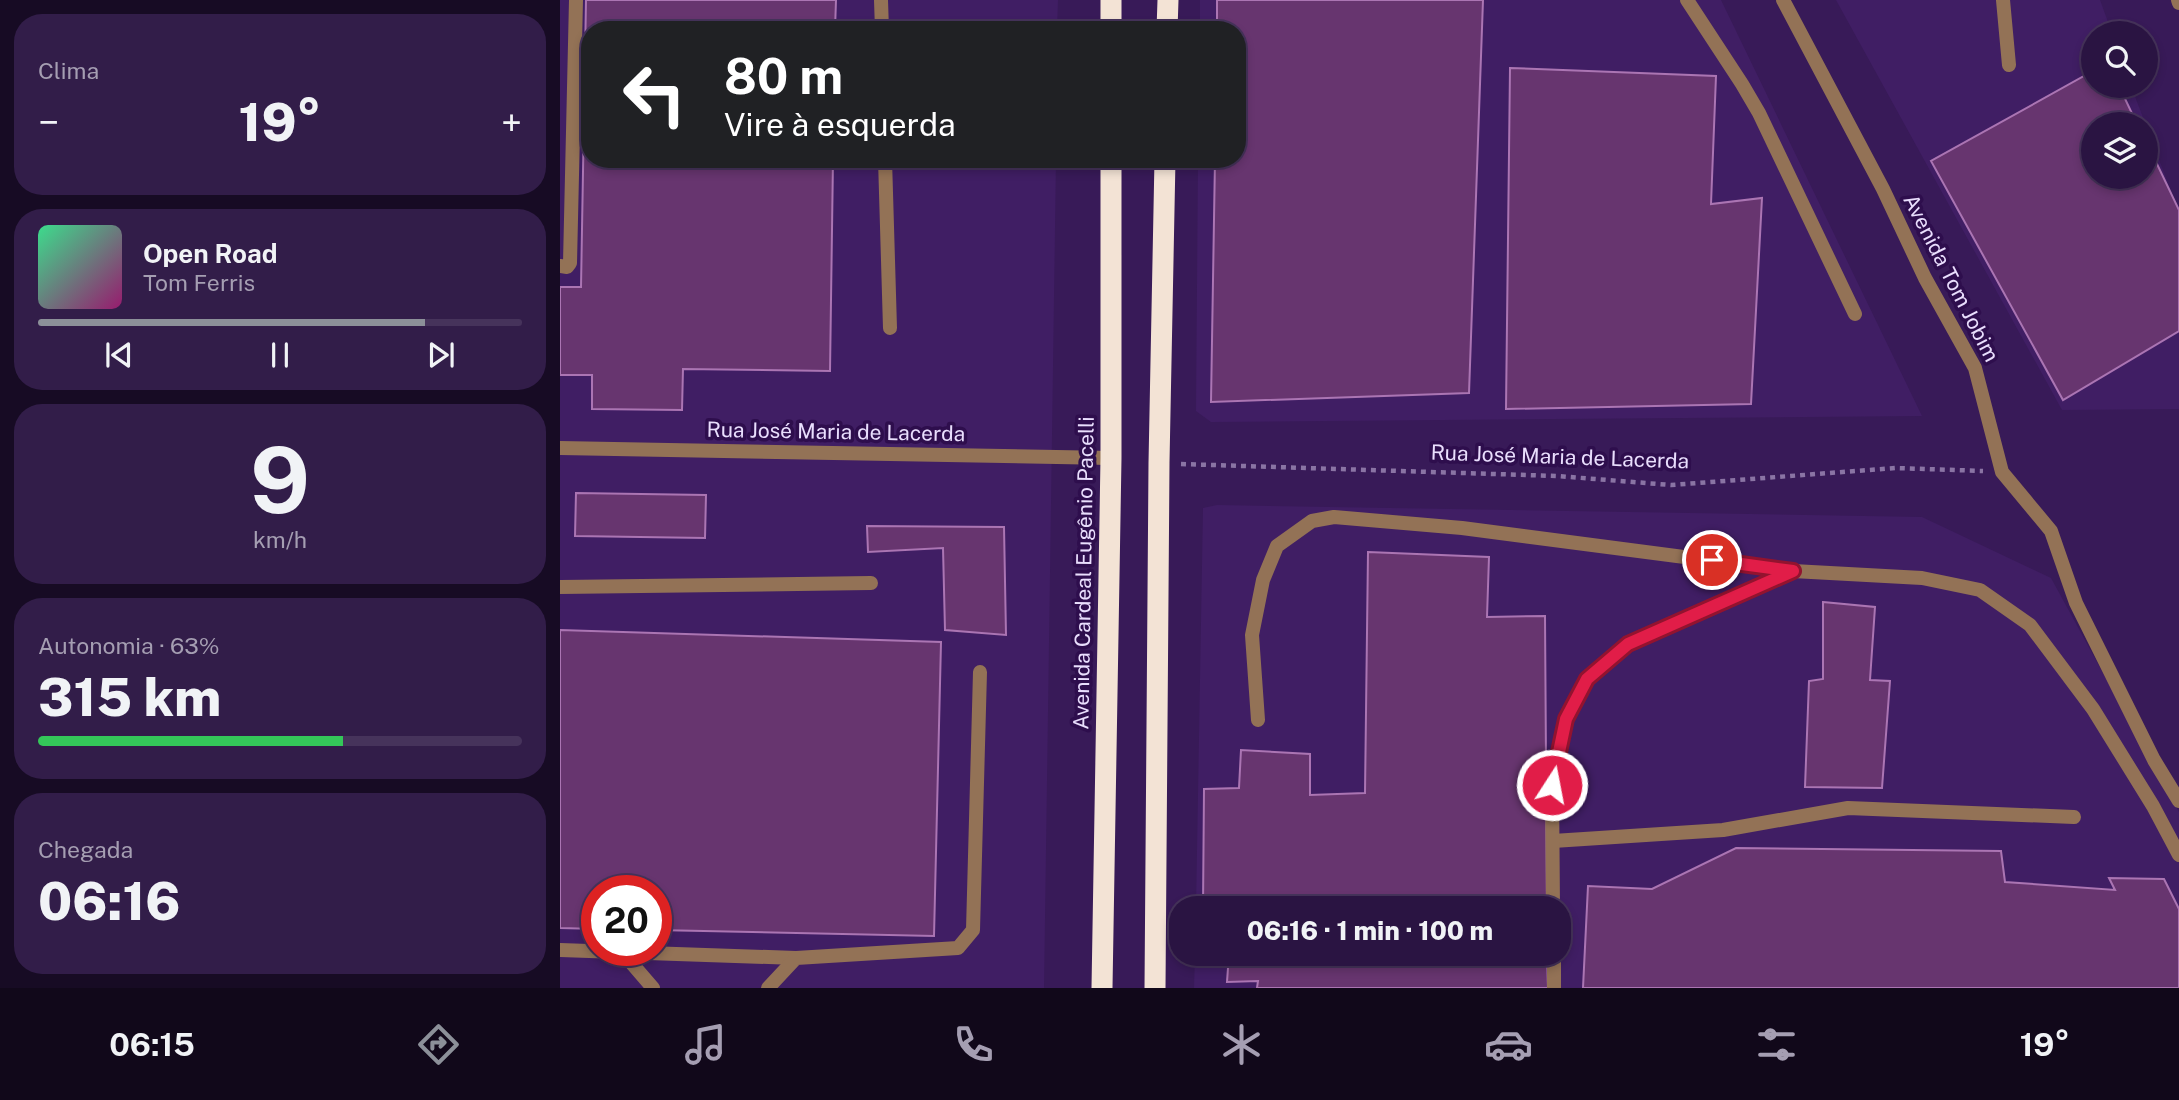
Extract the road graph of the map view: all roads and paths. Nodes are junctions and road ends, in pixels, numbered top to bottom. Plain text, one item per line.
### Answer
1 (576, 0) edge
2 (881, 0) edge
3 (1111, 0) edge
4 (1168, 0) edge
5 (1687, 0) edge
6 (1783, 0) edge
7 (2003, 0) edge
8 (882, 21) edge
9 (1111, 21) edge
10 (1167, 21) edge
11 (2010, 65) dead end
12 (885, 168) edge
13 (1111, 168) edge
14 (1165, 168) edge
15 (560, 266) edge
16 (1855, 314) dead end
17 (890, 328) dead end
18 (560, 448) edge
19 (1111, 457) junction
20 (1159, 463) junction
21 (2002, 472) junction
22 (1793, 571) junction
23 (871, 583) dead end
24 (560, 587) edge
25 (980, 673) dead end
26 (1258, 720) dead end
27 (2179, 801) edge
28 (2074, 817) dead end
29 (1553, 841) junction
30 (2179, 855) edge
31 (1553, 896) edge
32 (560, 950) edge
33 (581, 951) edge
34 (672, 953) edge
35 (796, 957) junction
36 (634, 966) edge
37 (1554, 966) edge
38 (653, 988) edge
39 (768, 988) edge
40 (1102, 988) edge
41 (1155, 988) edge
42 (1554, 988) edge

1 - 15 street
2 - 8 street
3 - 9 highway
4 - 10 highway
5 - 16 street
6 - 21 street, Avenida Tom Jobim
7 - 11 street
12 - 17 street
13 - 19 highway, Avenida Cardeal Eugênio Pacelli
14 - 20 highway
18 - 19 street, Rua José Maria de Lacerda
19 - 40 highway, Avenida Cardeal Eugênio Pacelli
20 - 21 path, Rua José Maria de Lacerda
20 - 41 highway
21 - 27 street, Avenida Tom Jobim
22 - 26 street
22 - 29 street
22 - 30 street
23 - 24 street
25 - 35 street
28 - 29 street
29 - 31 street
32 - 33 street
34 - 35 street
35 - 39 street
36 - 38 street
37 - 42 street

